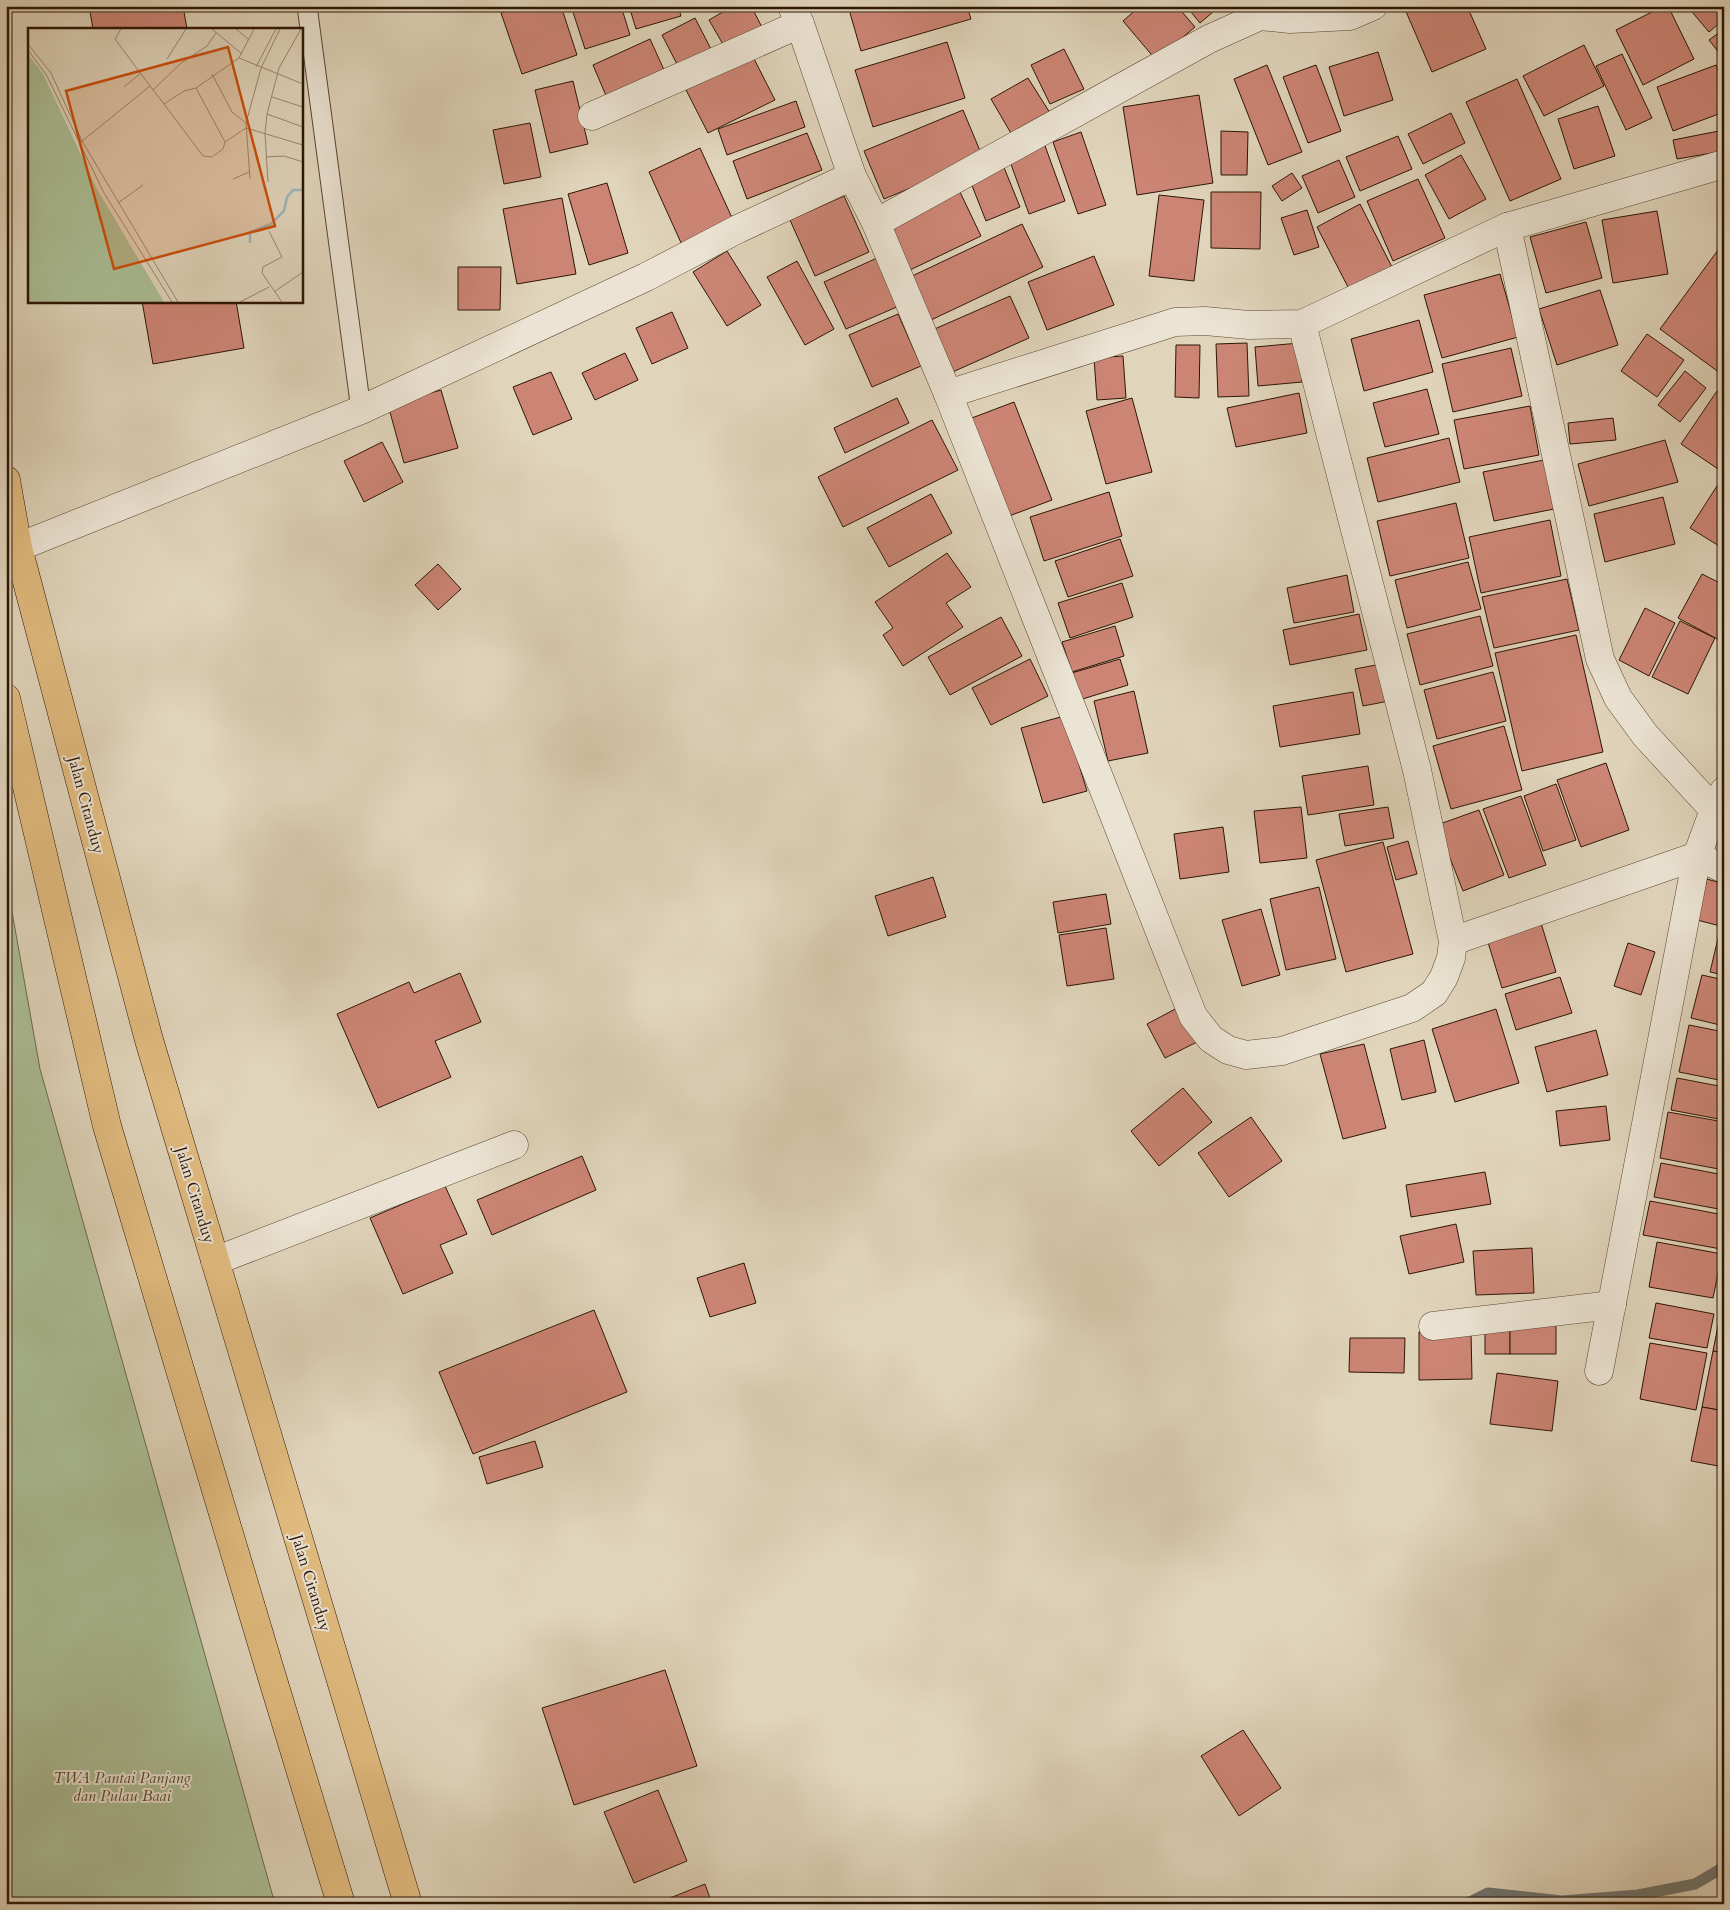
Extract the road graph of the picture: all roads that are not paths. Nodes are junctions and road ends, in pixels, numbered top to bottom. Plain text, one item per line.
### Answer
1 (307, 6) edge
2 (1373, 6) edge
3 (796, 15) edge
4 (592, 116) dead end
5 (1724, 164) edge
6 (852, 176) junction
7 (876, 223) junction
8 (1507, 227) junction
9 (1302, 324) junction
10 (948, 394) junction
11 (361, 410) junction
12 (6, 480) edge
13 (12, 550) edge
14 (6, 698) edge
15 (1719, 801) edge
16 (1697, 856) junction
17 (1724, 869) edge
18 (1453, 941) junction
19 (514, 1145) dead end
20 (215, 1261) junction
21 (1612, 1305) junction
22 (1433, 1326) dead end
23 (1599, 1371) dead end
24 (341, 1904) edge
25 (408, 1904) edge

1 - 11 lane
2 - 7 street
3 - 4 street
3 - 6 street
5 - 8 street
6 - 7 street
6 - 11 street
7 - 10 street
8 - 9 street
8 - 15 street
9 - 10 street
9 - 18 street
10 - 18 street
11 - 13 street
12 - 13 main road, Jalan Citanduy
13 - 20 main road, Jalan Citanduy
14 - 24 main road
15 - 16 street
16 - 17 street
16 - 18 street
16 - 21 street
19 - 20 street
20 - 25 main road, Jalan Citanduy
21 - 22 street
21 - 23 street

